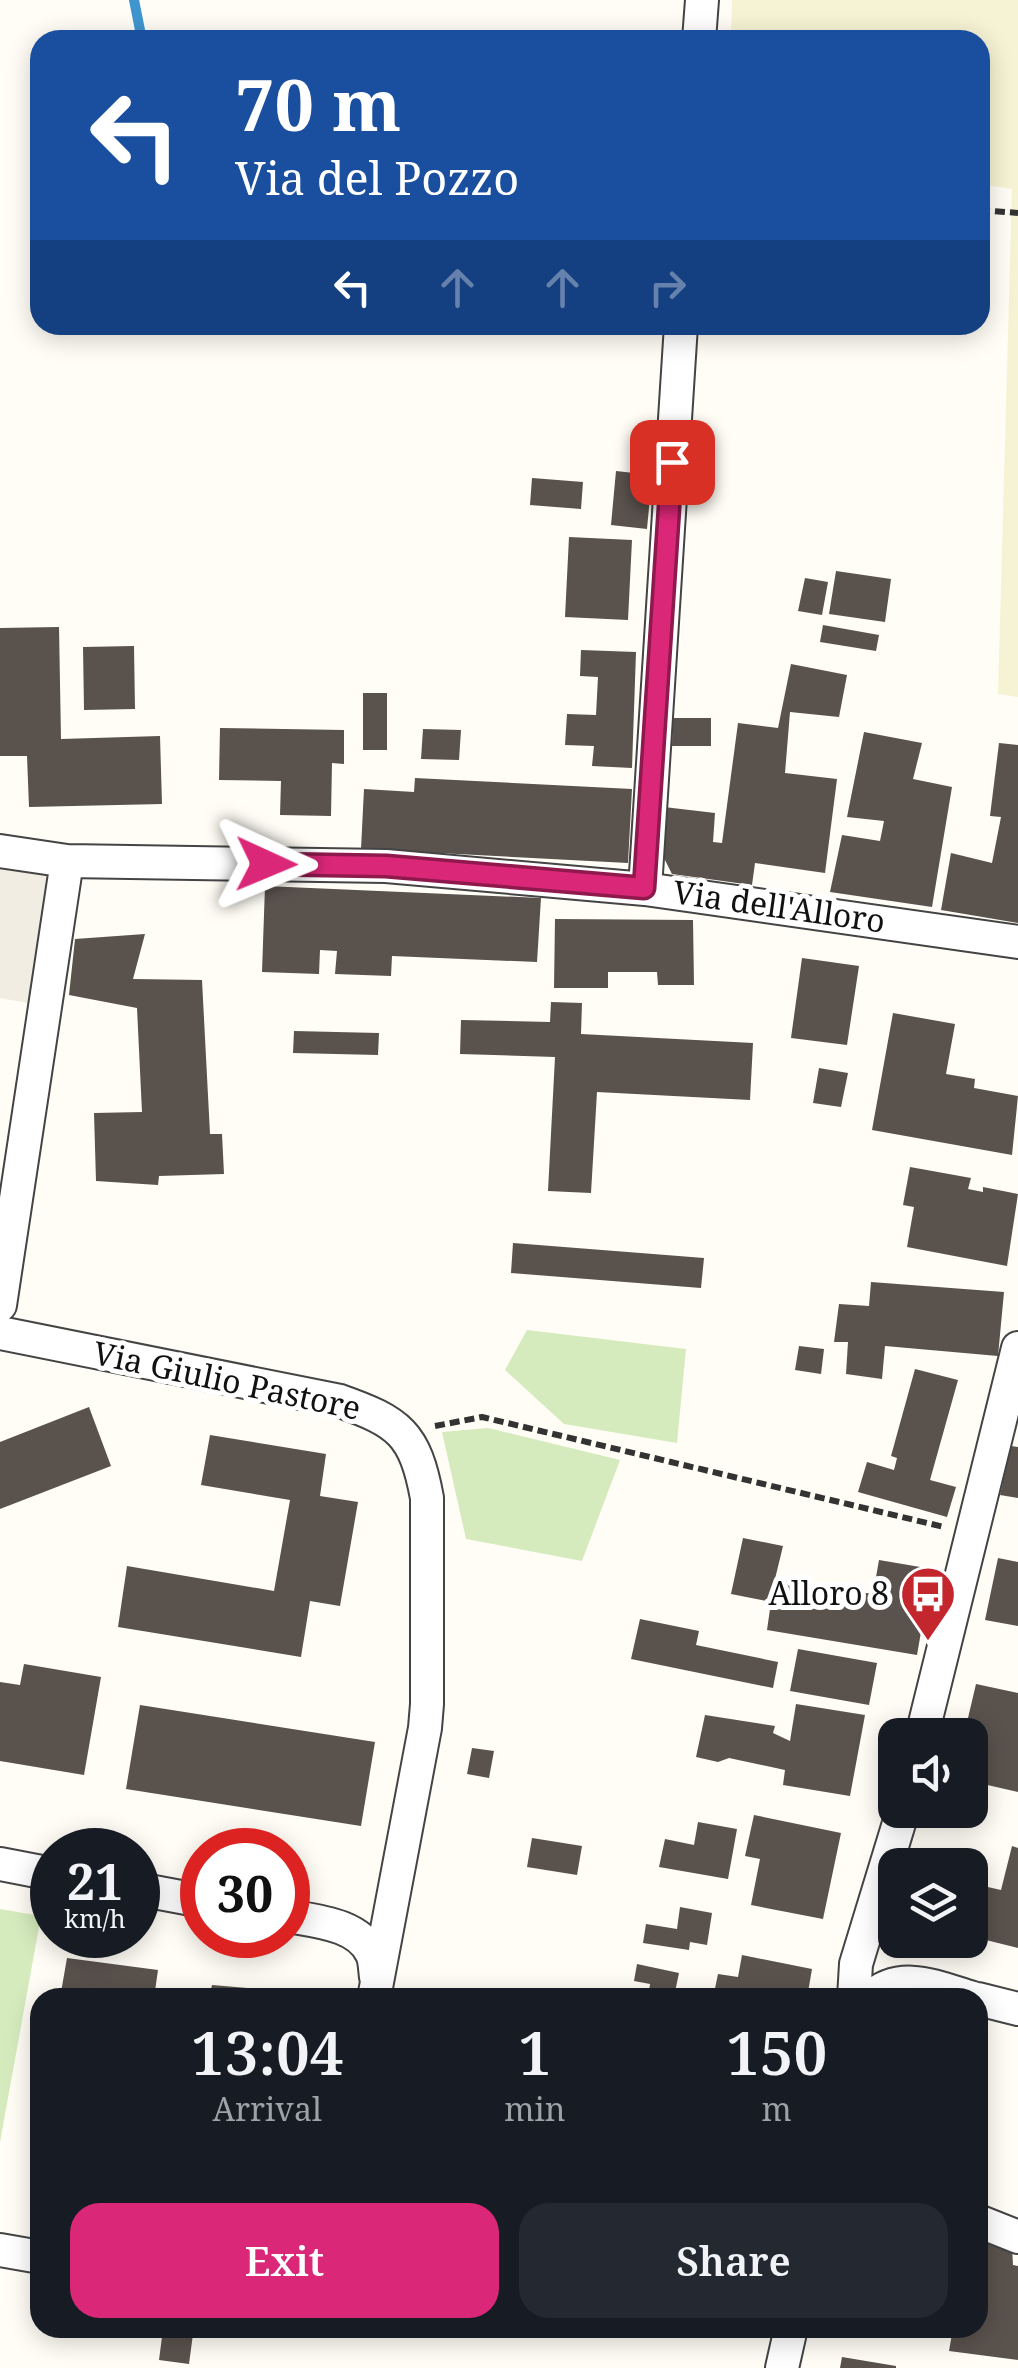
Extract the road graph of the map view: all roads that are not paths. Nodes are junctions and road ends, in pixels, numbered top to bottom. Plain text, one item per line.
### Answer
1 (702, 0) edge
2 (700, 30) edge
3 (680, 335) edge
4 (0, 852) edge
5 (67, 861) junction
6 (644, 888) junction
7 (1018, 942) edge
8 (0, 1305) edge
9 (0, 1334) edge
10 (1018, 1348) edge
11 (926, 1718) edge
12 (898, 1828) edge
13 (0, 1864) edge
14 (30, 1870) edge
15 (395, 1892) junction
16 (310, 1921) edge
17 (336, 1926) junction
18 (376, 1988) edge
19 (376, 1988) edge
20 (855, 1988) edge
21 (881, 1988) edge
22 (937, 1988) edge
23 (988, 2001) edge
24 (1018, 2009) edge
25 (988, 2225) edge
26 (1018, 2237) edge
27 (0, 2250) edge
28 (30, 2255) edge
29 (789, 2338) edge
30 (782, 2368) edge

1 - 2 street
3 - 6 street
4 - 5 street, Via dell'Alloro
5 - 6 street, Via dell'Alloro
5 - 8 street
6 - 7 street, Via dell'Alloro
9 - 15 street, Via Giulio Pastore
10 - 11 street
12 - 20 street
13 - 14 street
15 - 17 street
15 - 18 street
16 - 17 street
17 - 19 street
21 - 22 street
23 - 24 street
25 - 26 street
27 - 28 street
29 - 30 street

